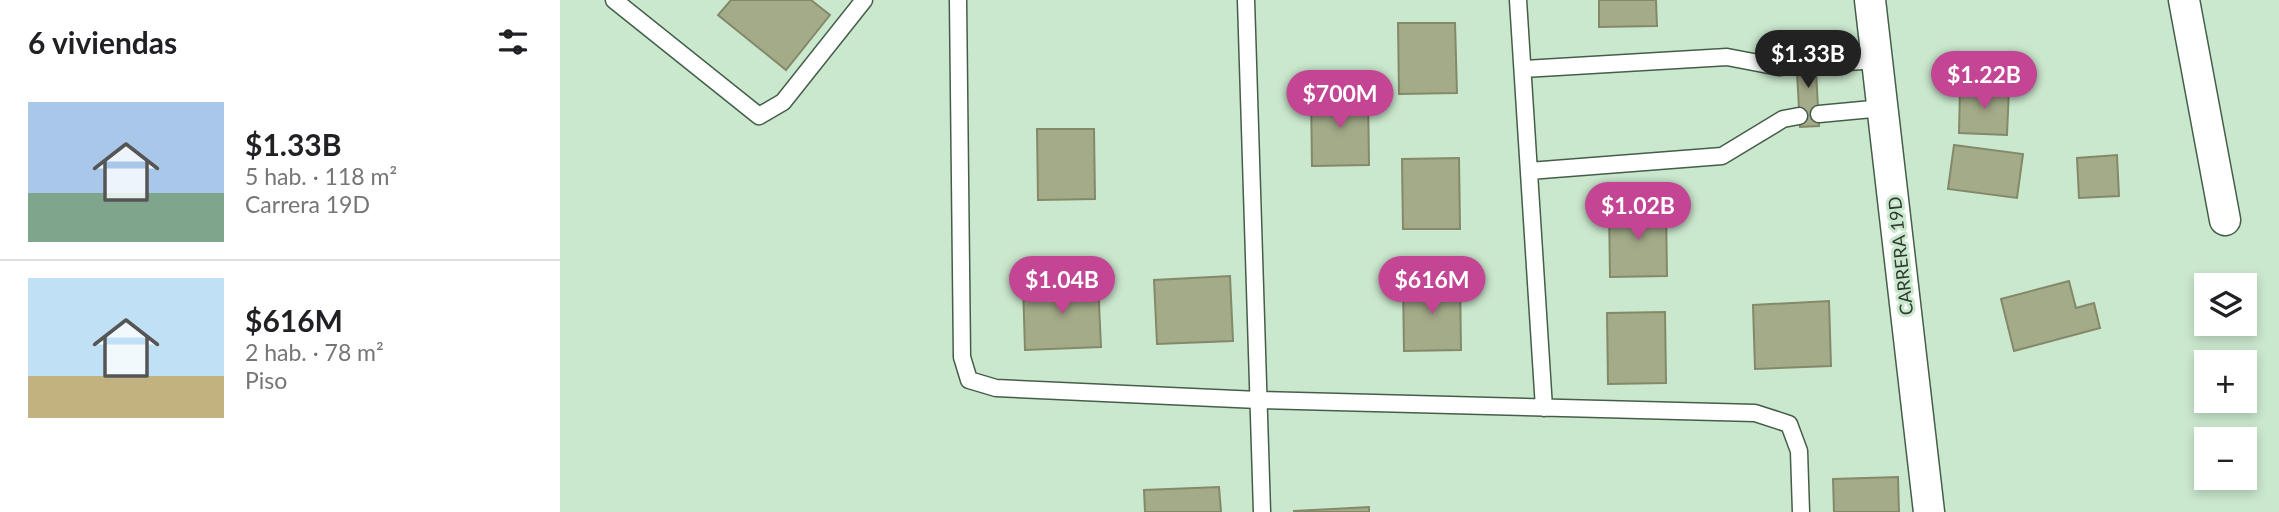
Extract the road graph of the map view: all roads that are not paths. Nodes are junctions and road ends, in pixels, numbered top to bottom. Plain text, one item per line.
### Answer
1 (614, 0) edge
2 (864, 0) edge
3 (958, 0) edge
4 (1246, 0) edge
5 (1518, 0) edge
6 (1870, 0) edge
7 (2184, 0) edge
8 (1878, 60) junction
9 (1816, 64) dead end
10 (1796, 65) dead end
11 (1523, 69) junction
12 (1884, 108) junction
13 (1819, 114) dead end
14 (1799, 116) dead end
15 (1529, 171) junction
16 (2225, 220) dead end
17 (1258, 400) junction
18 (1544, 408) junction
19 (1262, 512) edge
20 (1801, 512) edge
21 (1929, 512) edge

1 - 2 lane
3 - 17 lane
4 - 17 lane
5 - 11 lane
6 - 8 street, CARRERA 19D
7 - 16 street
8 - 9 lane
8 - 12 street, CARRERA 19D
10 - 11 lane
11 - 15 lane
12 - 13 lane
12 - 21 street, CARRERA 19D
14 - 15 lane
15 - 18 lane
17 - 18 lane
17 - 19 lane
18 - 20 lane

